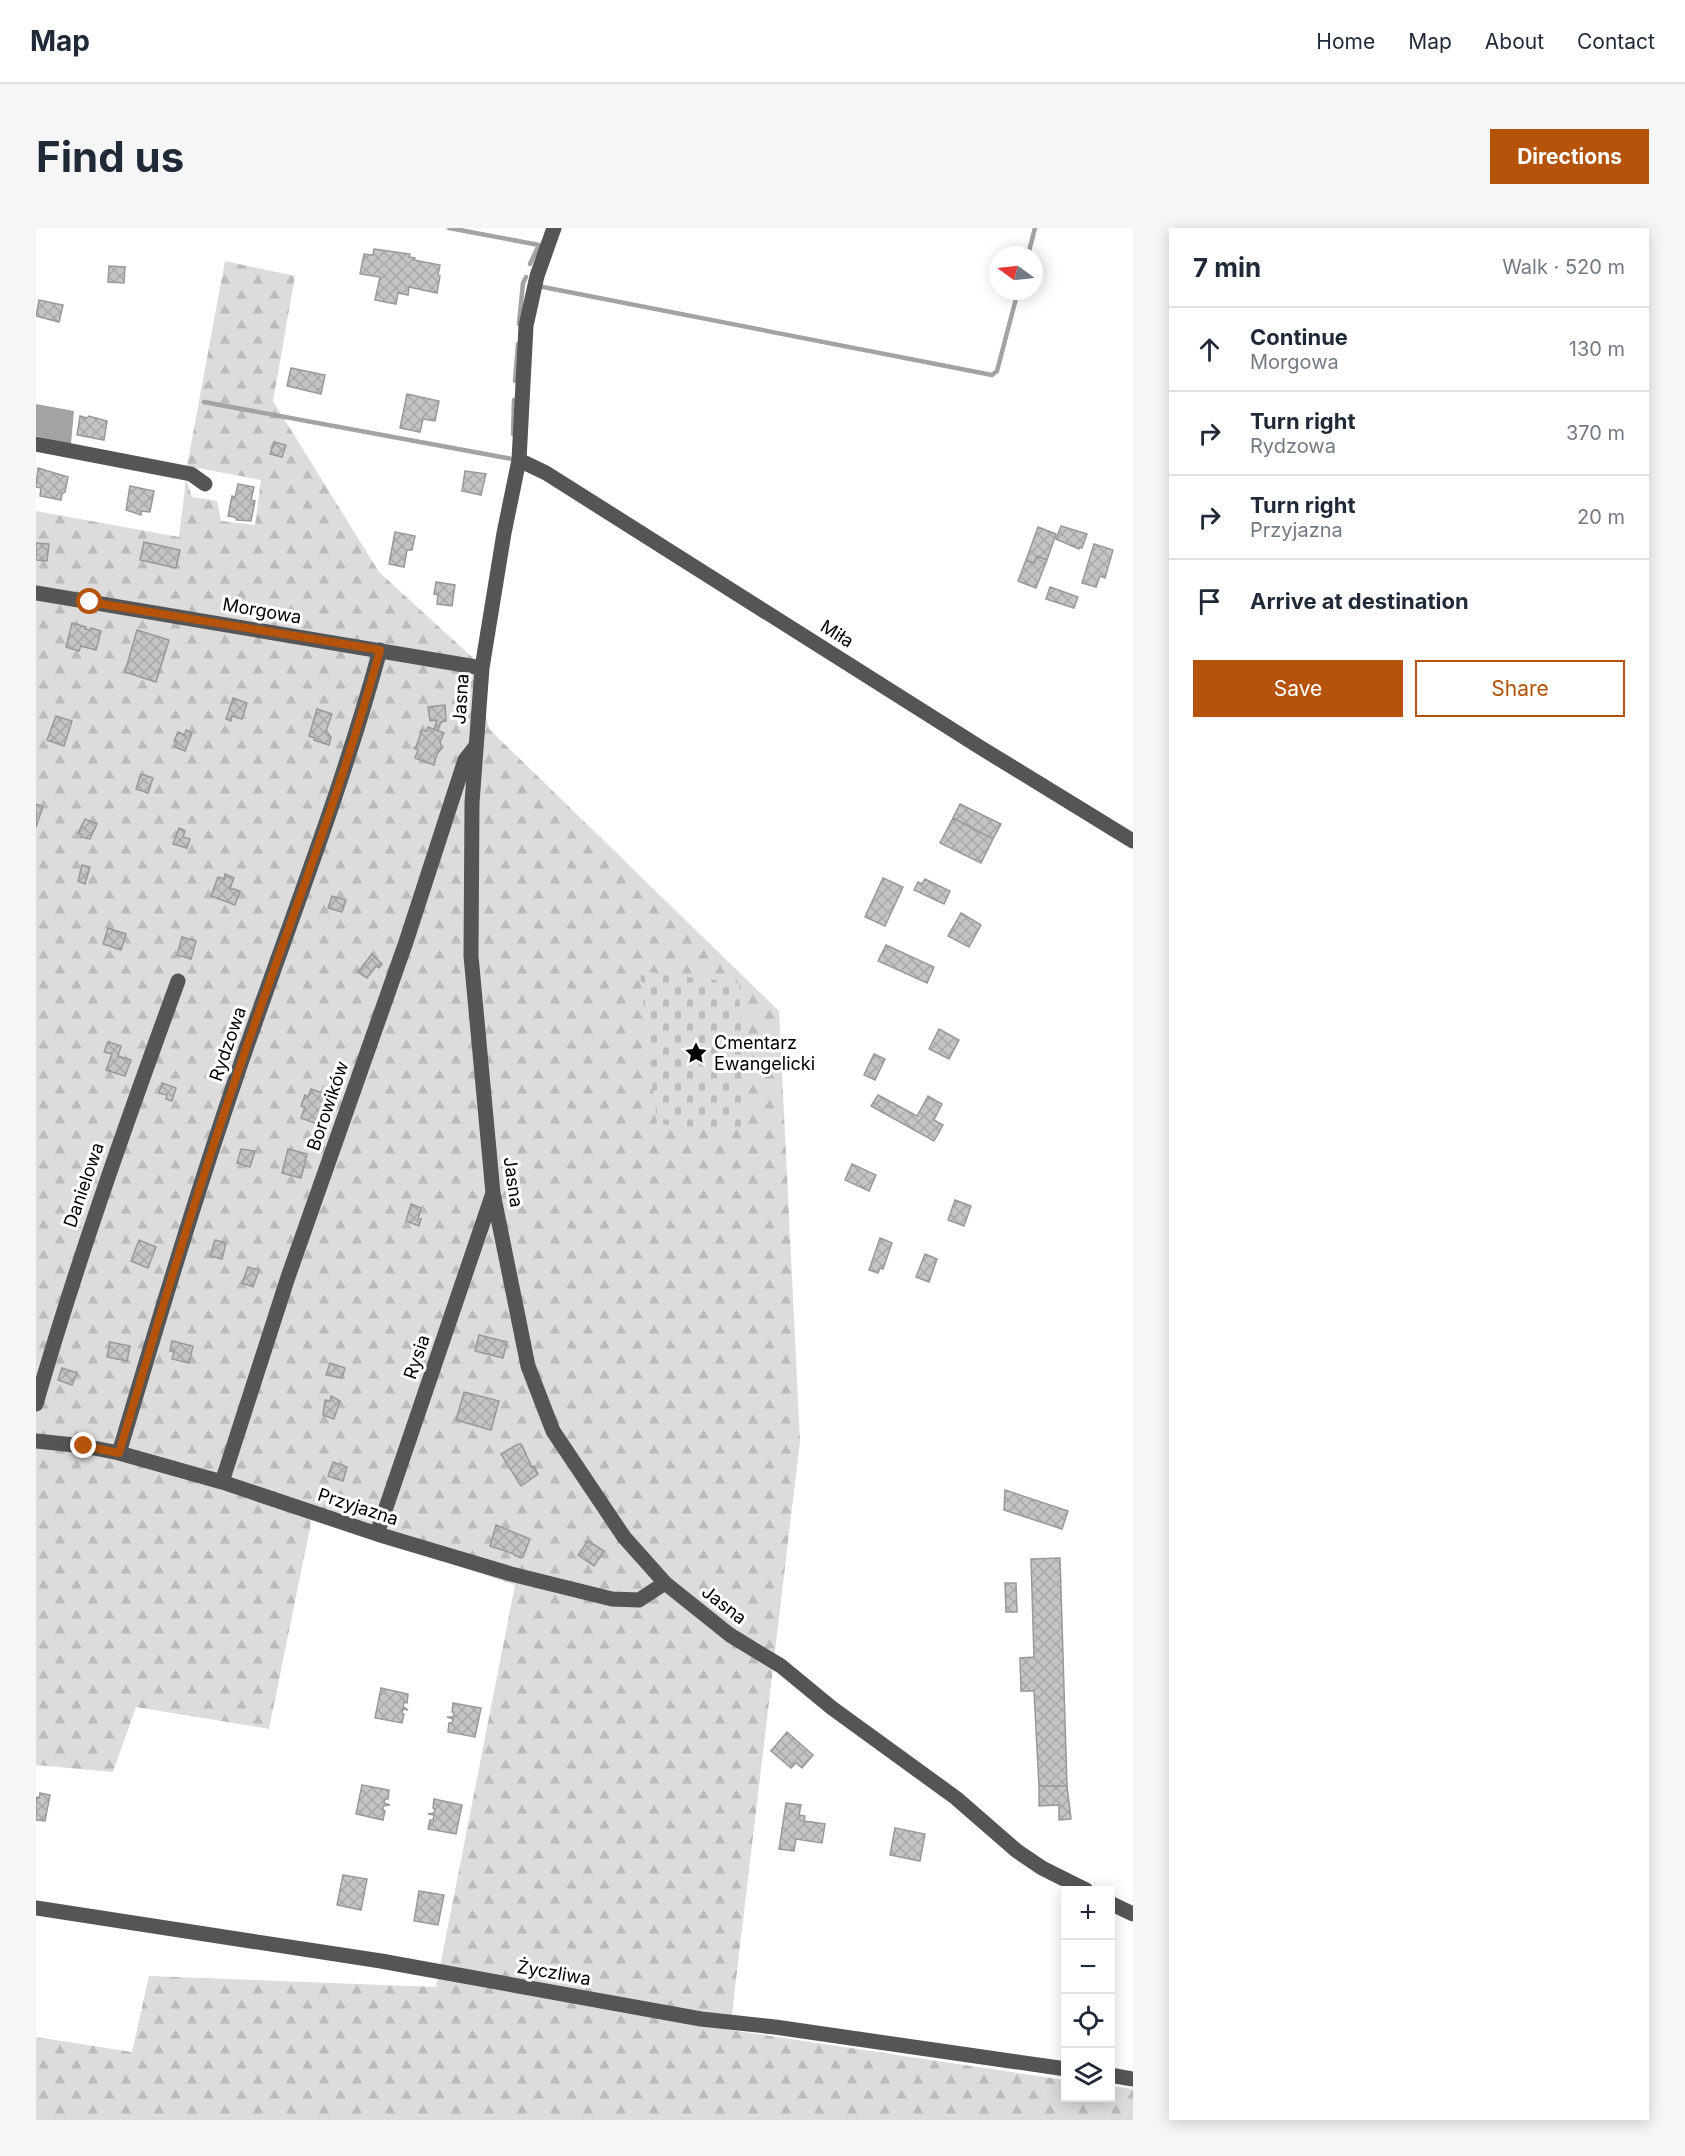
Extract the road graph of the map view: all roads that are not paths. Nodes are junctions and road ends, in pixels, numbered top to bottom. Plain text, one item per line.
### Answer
1 (554, 228) edge
2 (36, 444) edge
3 (519, 460) junction
4 (205, 484) dead end
5 (36, 592) edge
6 (380, 650) junction
7 (482, 668) junction
8 (477, 746) junction
9 (1133, 841) edge
10 (178, 981) dead end
11 (493, 1193) junction
12 (36, 1404) edge
13 (36, 1441) edge
14 (119, 1453) junction
15 (222, 1482) junction
16 (377, 1534) junction
17 (665, 1583) junction
18 (1078, 1886) edge
19 (1115, 1906) edge
20 (36, 1908) edge
21 (1133, 1914) edge
22 (1061, 2068) edge
23 (1115, 2077) edge
24 (1133, 2079) edge

1 - 3 street, Jasna
2 - 4 street
3 - 7 street, Jasna
3 - 9 street, Miła
5 - 6 street, Morgowa
6 - 7 street, Morgowa
6 - 14 street, Rydzowa
7 - 8 street, Jasna
8 - 11 street, Jasna
8 - 15 street, Borowików
10 - 12 street, Danielowa
11 - 16 street, Rysia
11 - 17 street, Jasna
13 - 14 street, Przyjazna
14 - 15 street, Przyjazna
15 - 16 street, Przyjazna
16 - 17 street, Przyjazna
17 - 18 street, Jasna
19 - 21 street
20 - 22 street, Życzliwa
23 - 24 street

